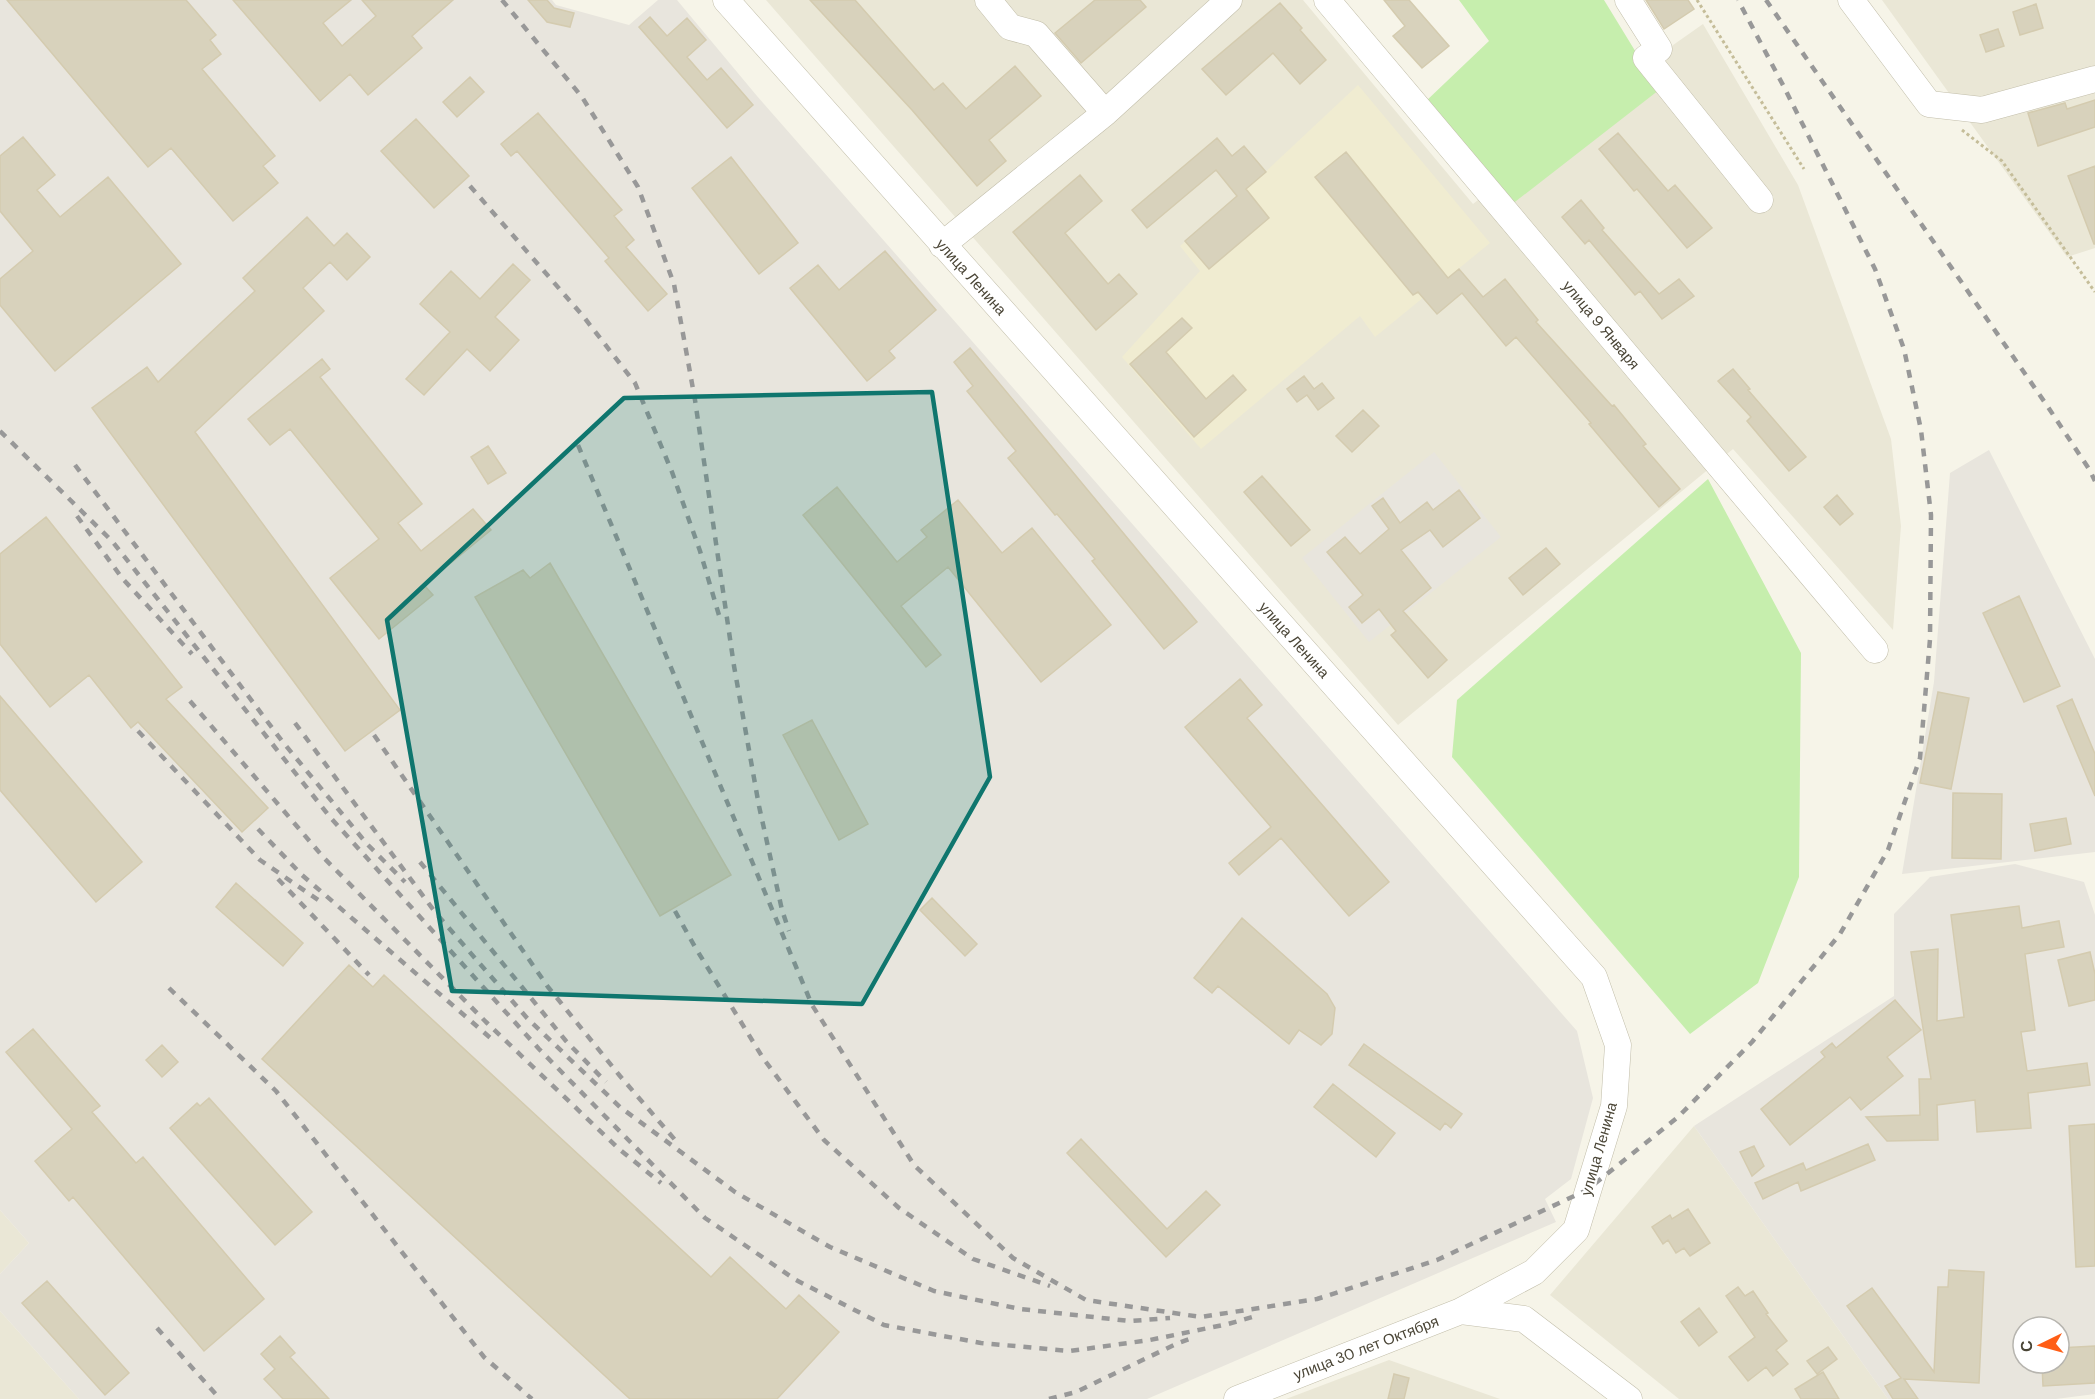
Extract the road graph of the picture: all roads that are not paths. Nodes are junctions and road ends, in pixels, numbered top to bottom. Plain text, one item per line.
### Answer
1 (726, 0) edge
2 (988, 0) edge
3 (1229, 0) edge
4 (1327, 0) edge
5 (1628, 0) edge
6 (1851, 0) edge
7 (2095, 79) edge
8 (1104, 112) junction
9 (1760, 200) dead end
10 (942, 244) junction
11 (1875, 650) dead end
12 (1461, 1311) junction
13 (1237, 1399) edge
14 (1629, 1399) edge

1 - 10 street, улица Ленина
2 - 8 street
3 - 8 street
4 - 11 street, улица 9 Января
5 - 9 street
6 - 7 street
8 - 10 street
10 - 12 street, улица Ленина
12 - 13 street, улица 30 лет Октября
12 - 14 street

